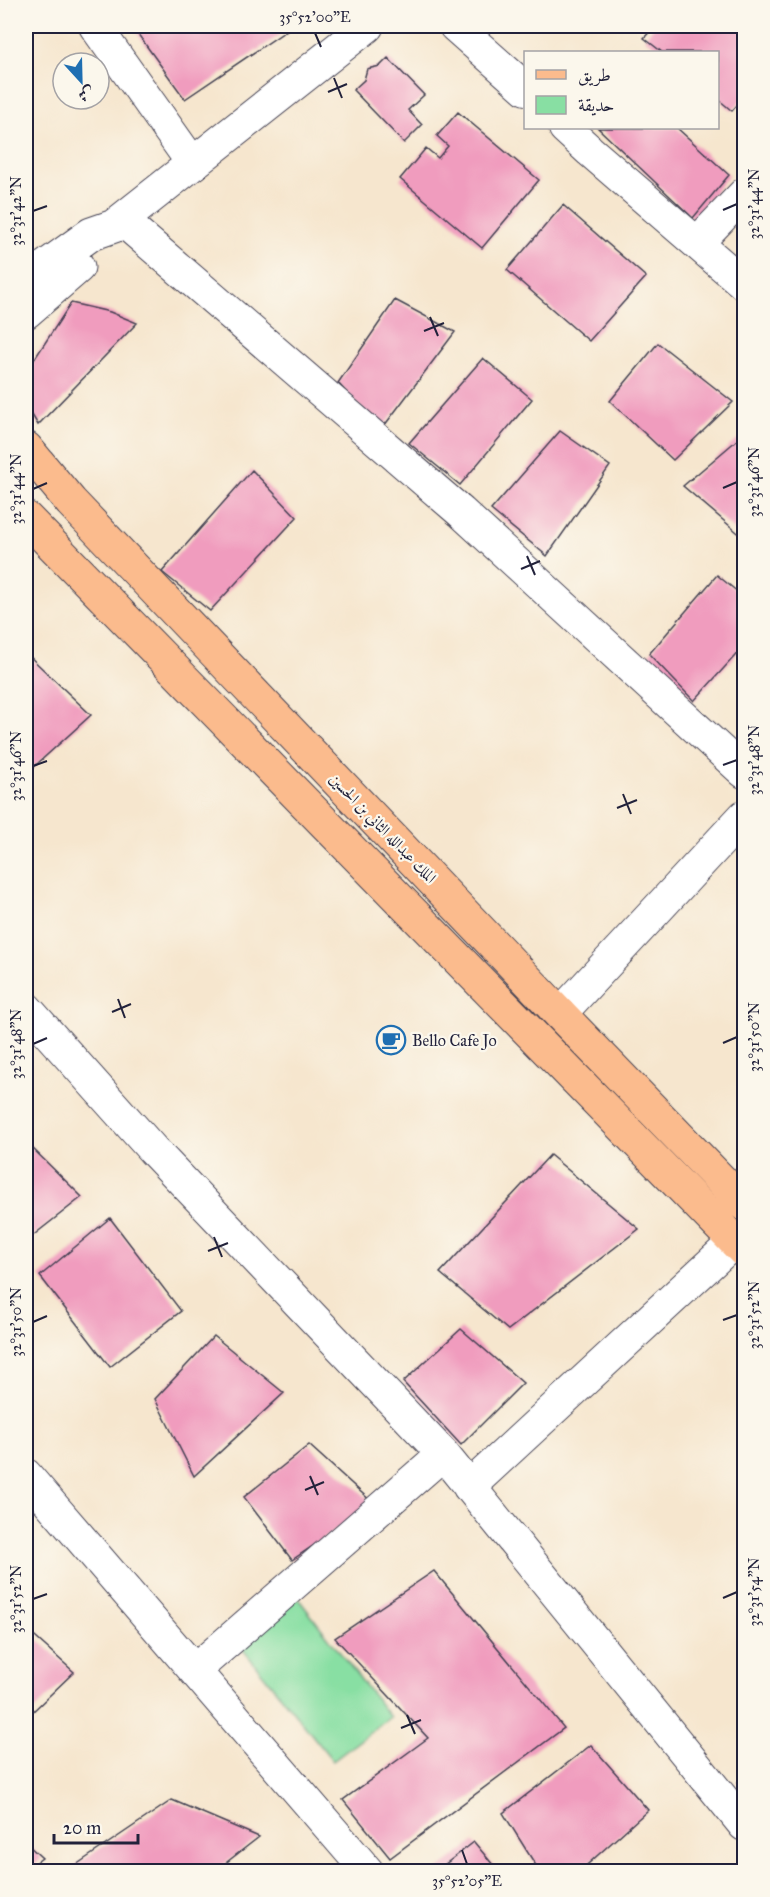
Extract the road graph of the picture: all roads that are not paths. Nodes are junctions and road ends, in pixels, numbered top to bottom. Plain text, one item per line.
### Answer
1 (95, 26) edge
2 (367, 26) edge
3 (455, 26) edge
4 (524, 88) edge
5 (566, 129) edge
6 (193, 164) junction
7 (744, 194) edge
8 (118, 223) junction
9 (697, 243) junction
10 (26, 281) edge
11 (744, 284) edge
12 (26, 312) edge
13 (26, 448) edge
14 (26, 518) edge
15 (744, 772) edge
16 (744, 816) edge
17 (26, 1008) edge
18 (560, 1014) junction
19 (744, 1204) edge
20 (740, 1246) edge
21 (442, 1454) junction
22 (26, 1475) edge
23 (470, 1487) junction
24 (195, 1670) junction
25 (744, 1825) edge
26 (368, 1872) edge

1 - 6 street
2 - 6 street
3 - 4 street
5 - 9 street
6 - 8 street
7 - 9 street
8 - 10 street
8 - 12 street
8 - 15 street
9 - 11 street
13 - 18 main road, الملك عبدالله الثاني بن الحسين
14 - 20 main road
16 - 18 street
17 - 21 street
18 - 19 main road, الملك عبدالله الثاني بن الحسين
20 - 23 street
21 - 23 street
21 - 24 street
22 - 24 street
23 - 25 street
24 - 26 street

